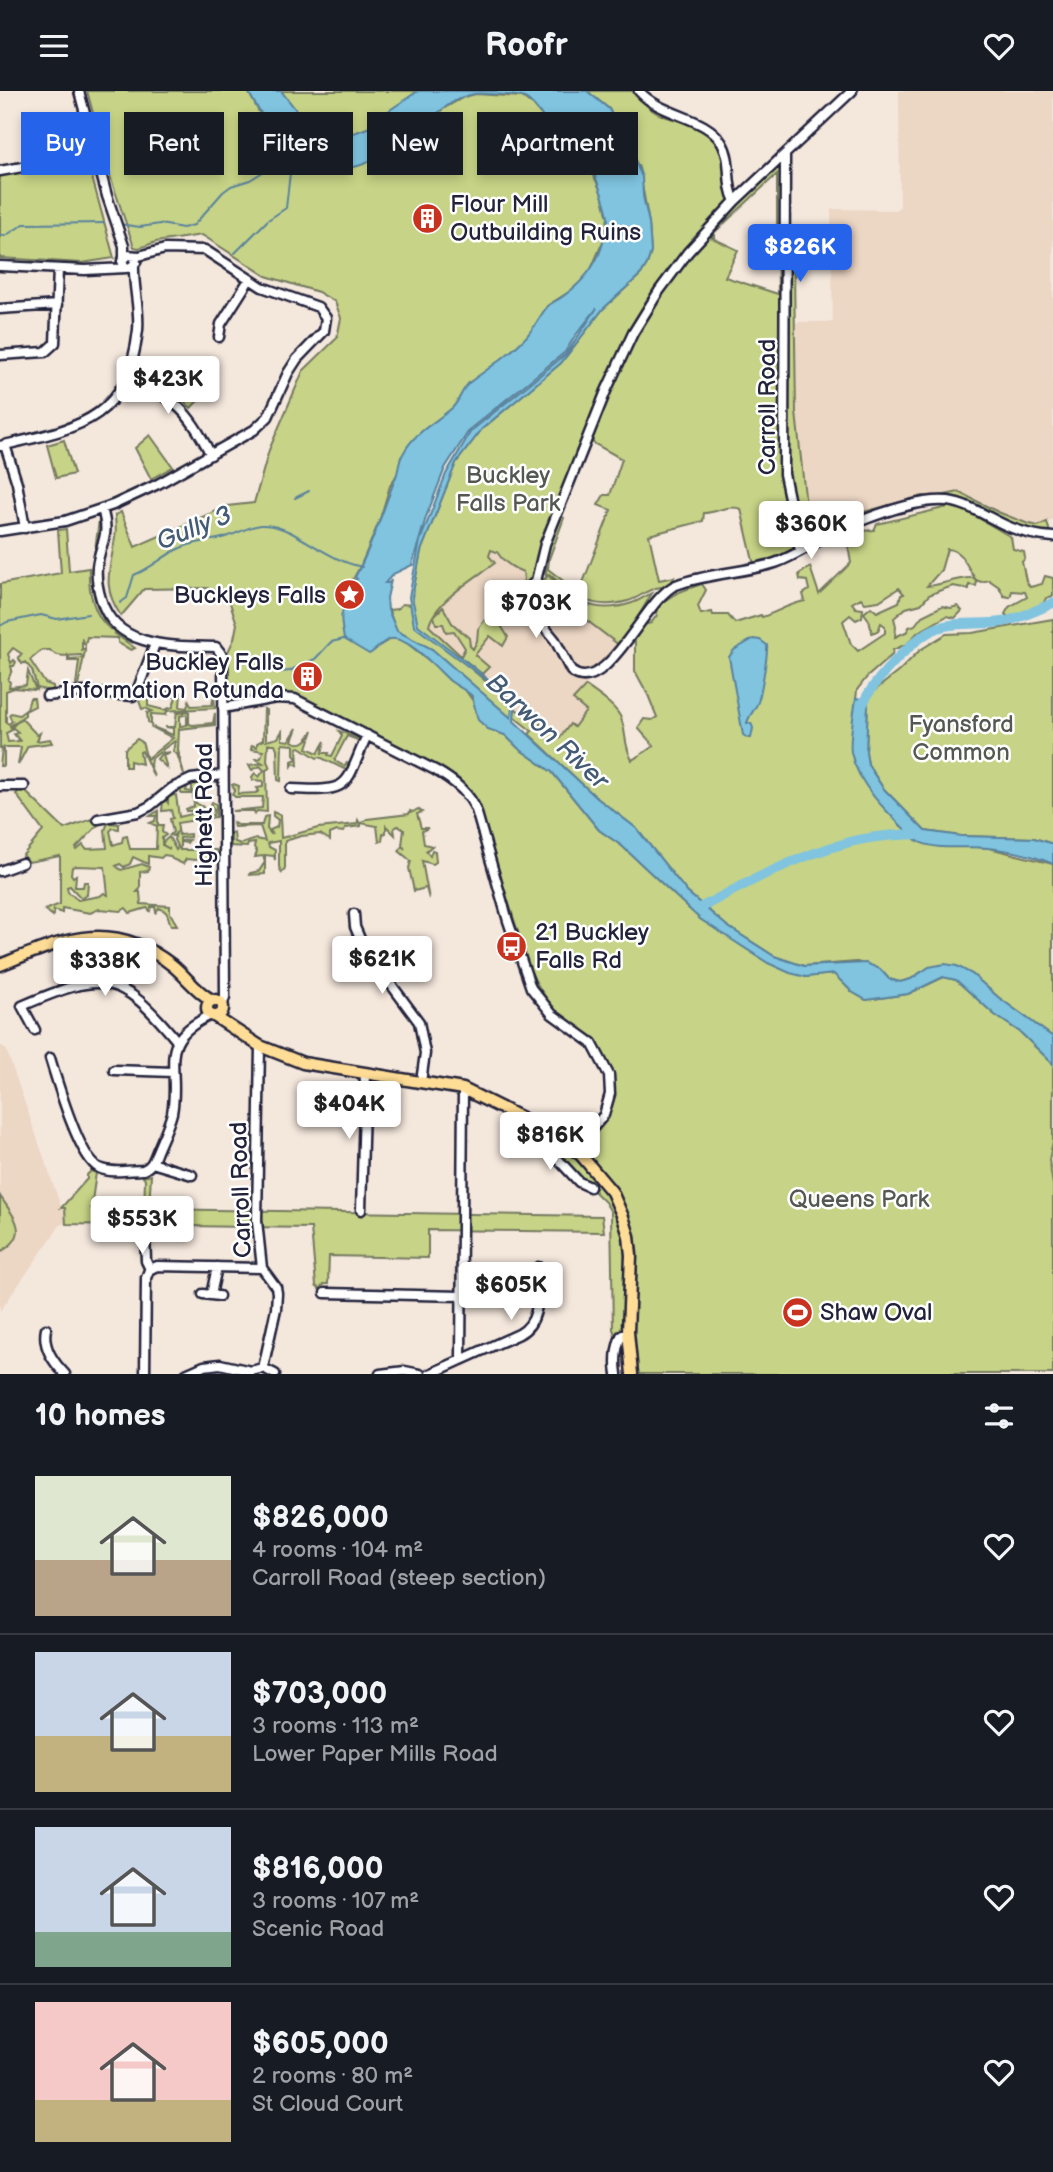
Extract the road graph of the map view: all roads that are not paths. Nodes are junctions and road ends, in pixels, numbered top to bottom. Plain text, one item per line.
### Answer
1 (79, 91) edge
2 (639, 91) edge
3 (852, 91) edge
4 (84, 112) edge
5 (785, 156) junction
6 (21, 167) edge
7 (0, 171) edge
8 (102, 175) edge
9 (735, 201) junction
10 (129, 261) junction
11 (0, 266) edge
12 (58, 269) junction
13 (249, 280) junction
14 (57, 306) junction
15 (0, 309) edge
16 (219, 337) dead end
17 (0, 355) edge
18 (127, 377) junction
19 (2, 445) edge
20 (211, 455) junction
21 (102, 509) junction
22 (24, 528) junction
23 (0, 531) edge
24 (1053, 537) edge
25 (800, 551) junction
26 (155, 644) junction
27 (43, 697) dead end
28 (223, 708) junction
29 (368, 735) junction
30 (223, 775) junction
31 (0, 786) edge
32 (24, 786) dead end
33 (291, 789) dead end
34 (98, 819) dead end
35 (22, 863) dead end
36 (0, 871) edge
37 (354, 913) dead end
38 (0, 965) edge
39 (214, 1008) junction
40 (35, 1030) dead end
41 (177, 1041) junction
42 (260, 1046) junction
43 (50, 1058) dead end
44 (114, 1070) dead end
45 (173, 1072) junction
46 (365, 1073) junction
47 (421, 1082) junction
48 (463, 1089) junction
49 (564, 1144) junction
50 (152, 1163) junction
51 (192, 1175) dead end
52 (590, 1187) dead end
53 (361, 1210) dead end
54 (145, 1235) dead end
55 (217, 1267) junction
56 (538, 1267) dead end
57 (262, 1268) junction
58 (150, 1269) junction
59 (325, 1293) dead end
60 (211, 1295) dead end
61 (462, 1296) junction
62 (46, 1329) dead end
63 (628, 1332) junction
64 (461, 1360) junction
65 (263, 1368) junction
66 (65, 1374) edge
67 (145, 1374) edge
68 (186, 1374) edge
69 (275, 1374) edge
70 (380, 1374) edge
71 (419, 1374) edge
72 (430, 1374) edge
73 (617, 1374) edge
74 (632, 1374) edge

1 - 4 street
2 - 9 street
3 - 5 street
5 - 9 street
5 - 25 street, Carroll Road
6 - 7 street
8 - 10 street
9 - 25 street
10 - 12 street
10 - 13 street
10 - 18 street
11 - 12 street
12 - 14 street
13 - 16 street
13 - 20 street
14 - 15 street
14 - 17 street
18 - 19 street
18 - 20 street
19 - 22 street
20 - 21 street
21 - 22 street
21 - 26 street
22 - 23 street
24 - 25 street
26 - 27 street
26 - 28 street, Highett Road
28 - 29 street
28 - 30 street, Highett Road
29 - 33 street
29 - 49 street
30 - 34 street
30 - 39 street, Highett Road
31 - 32 street
35 - 36 street
37 - 47 street
38 - 39 main road
39 - 41 street
39 - 42 main road
40 - 41 street
41 - 45 street
42 - 46 main road
42 - 57 street, Carroll Road
43 - 50 street
44 - 45 street
45 - 50 street
46 - 47 main road
46 - 53 street
47 - 48 main road
48 - 49 main road
48 - 61 street
49 - 52 street
49 - 63 main road
50 - 51 street
54 - 58 street
55 - 57 street
55 - 58 street
55 - 60 street
56 - 64 street
57 - 65 street, Carroll Road
58 - 67 street
59 - 61 street
61 - 64 street
62 - 66 street
63 - 73 street
63 - 74 main road
64 - 72 street
65 - 68 street
65 - 69 street
70 - 71 street

